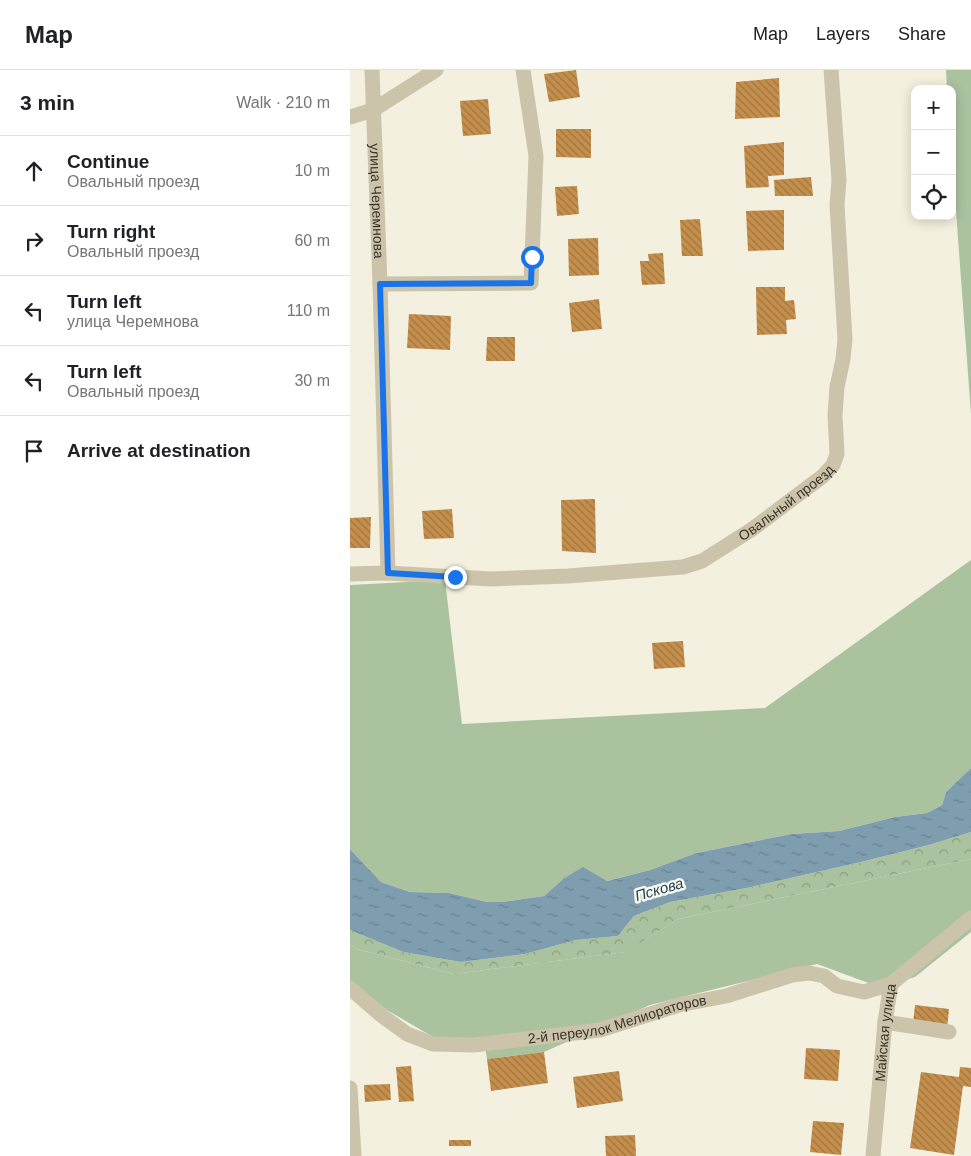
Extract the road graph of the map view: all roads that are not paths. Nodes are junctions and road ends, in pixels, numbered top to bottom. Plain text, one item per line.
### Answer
1 (372, 70) edge
2 (436, 70) edge
3 (523, 70) edge
4 (831, 70) edge
5 (373, 110) junction
6 (350, 116) edge
7 (380, 284) junction
8 (388, 573) junction
9 (350, 574) edge
10 (971, 918) edge
11 (891, 984) junction
12 (350, 988) edge
13 (885, 1022) junction
14 (949, 1032) dead end
15 (350, 1088) edge
16 (354, 1156) edge
17 (874, 1156) edge

1 - 5 street, улица Черемнова
2 - 5 street
3 - 7 street
4 - 8 street, Овальный проезд
5 - 6 street
5 - 7 street, улица Черемнова
7 - 8 street, улица Черемнова
8 - 9 street, Овальный проезд
10 - 11 street, Майская улица
11 - 12 street, 2-й переулок Мелиораторов
11 - 13 street, Майская улица
13 - 14 street
13 - 17 street, Майская улица
15 - 16 street

